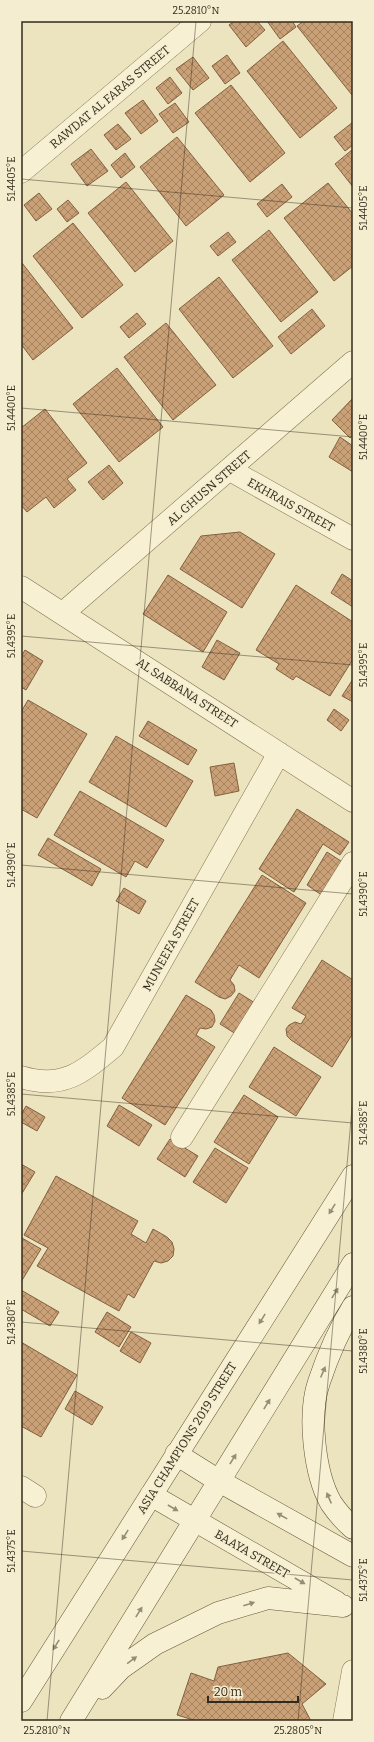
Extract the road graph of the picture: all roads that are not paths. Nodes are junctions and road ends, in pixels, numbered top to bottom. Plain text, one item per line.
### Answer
1 (200, 21) edge
2 (21, 172) edge
3 (353, 362) edge
4 (230, 470) junction
5 (353, 539) edge
6 (21, 587) edge
7 (63, 613) junction
8 (278, 753) junction
9 (353, 801) edge
10 (353, 863) edge
11 (21, 1077) edge
12 (182, 1137) dead end
13 (353, 1176) edge
14 (353, 1264) edge
15 (353, 1307) edge
16 (176, 1454) junction
17 (219, 1481) junction
18 (151, 1495) junction
19 (195, 1521) junction
20 (353, 1528) edge
21 (353, 1556) edge
22 (348, 1608) edge
23 (353, 1670) edge
24 (21, 1701) edge
25 (73, 1719) edge
26 (344, 1721) edge

1 - 2 main road, RAWDAT AL FARAS STREET
3 - 4 main road, AL GHUSN STREET
4 - 5 main road, EKHRAIS STREET
4 - 7 main road, AL GHUSN STREET
6 - 7 main road, AL SABBANA STREET
7 - 8 main road, AL SABBANA STREET
8 - 9 main road, AL SABBANA STREET
8 - 11 main road, MUNEEFA STREET
10 - 12 main road
13 -> 16 main road, ASIA CHAMPIONS 2019 STREET
17 -> 14 main road
20 -> 15 main road
16 - 17 main road
16 - 18 main road, ASIA CHAMPIONS 2019 STREET
17 - 19 main road
21 -> 17 main road
18 -> 19 main road, BAAYA STREET
18 -> 24 main road, ASIA CHAMPIONS 2019 STREET
19 -> 22 main road, BAAYA STREET
25 -> 19 main road
25 -> 22 main road
23 - 26 main road

